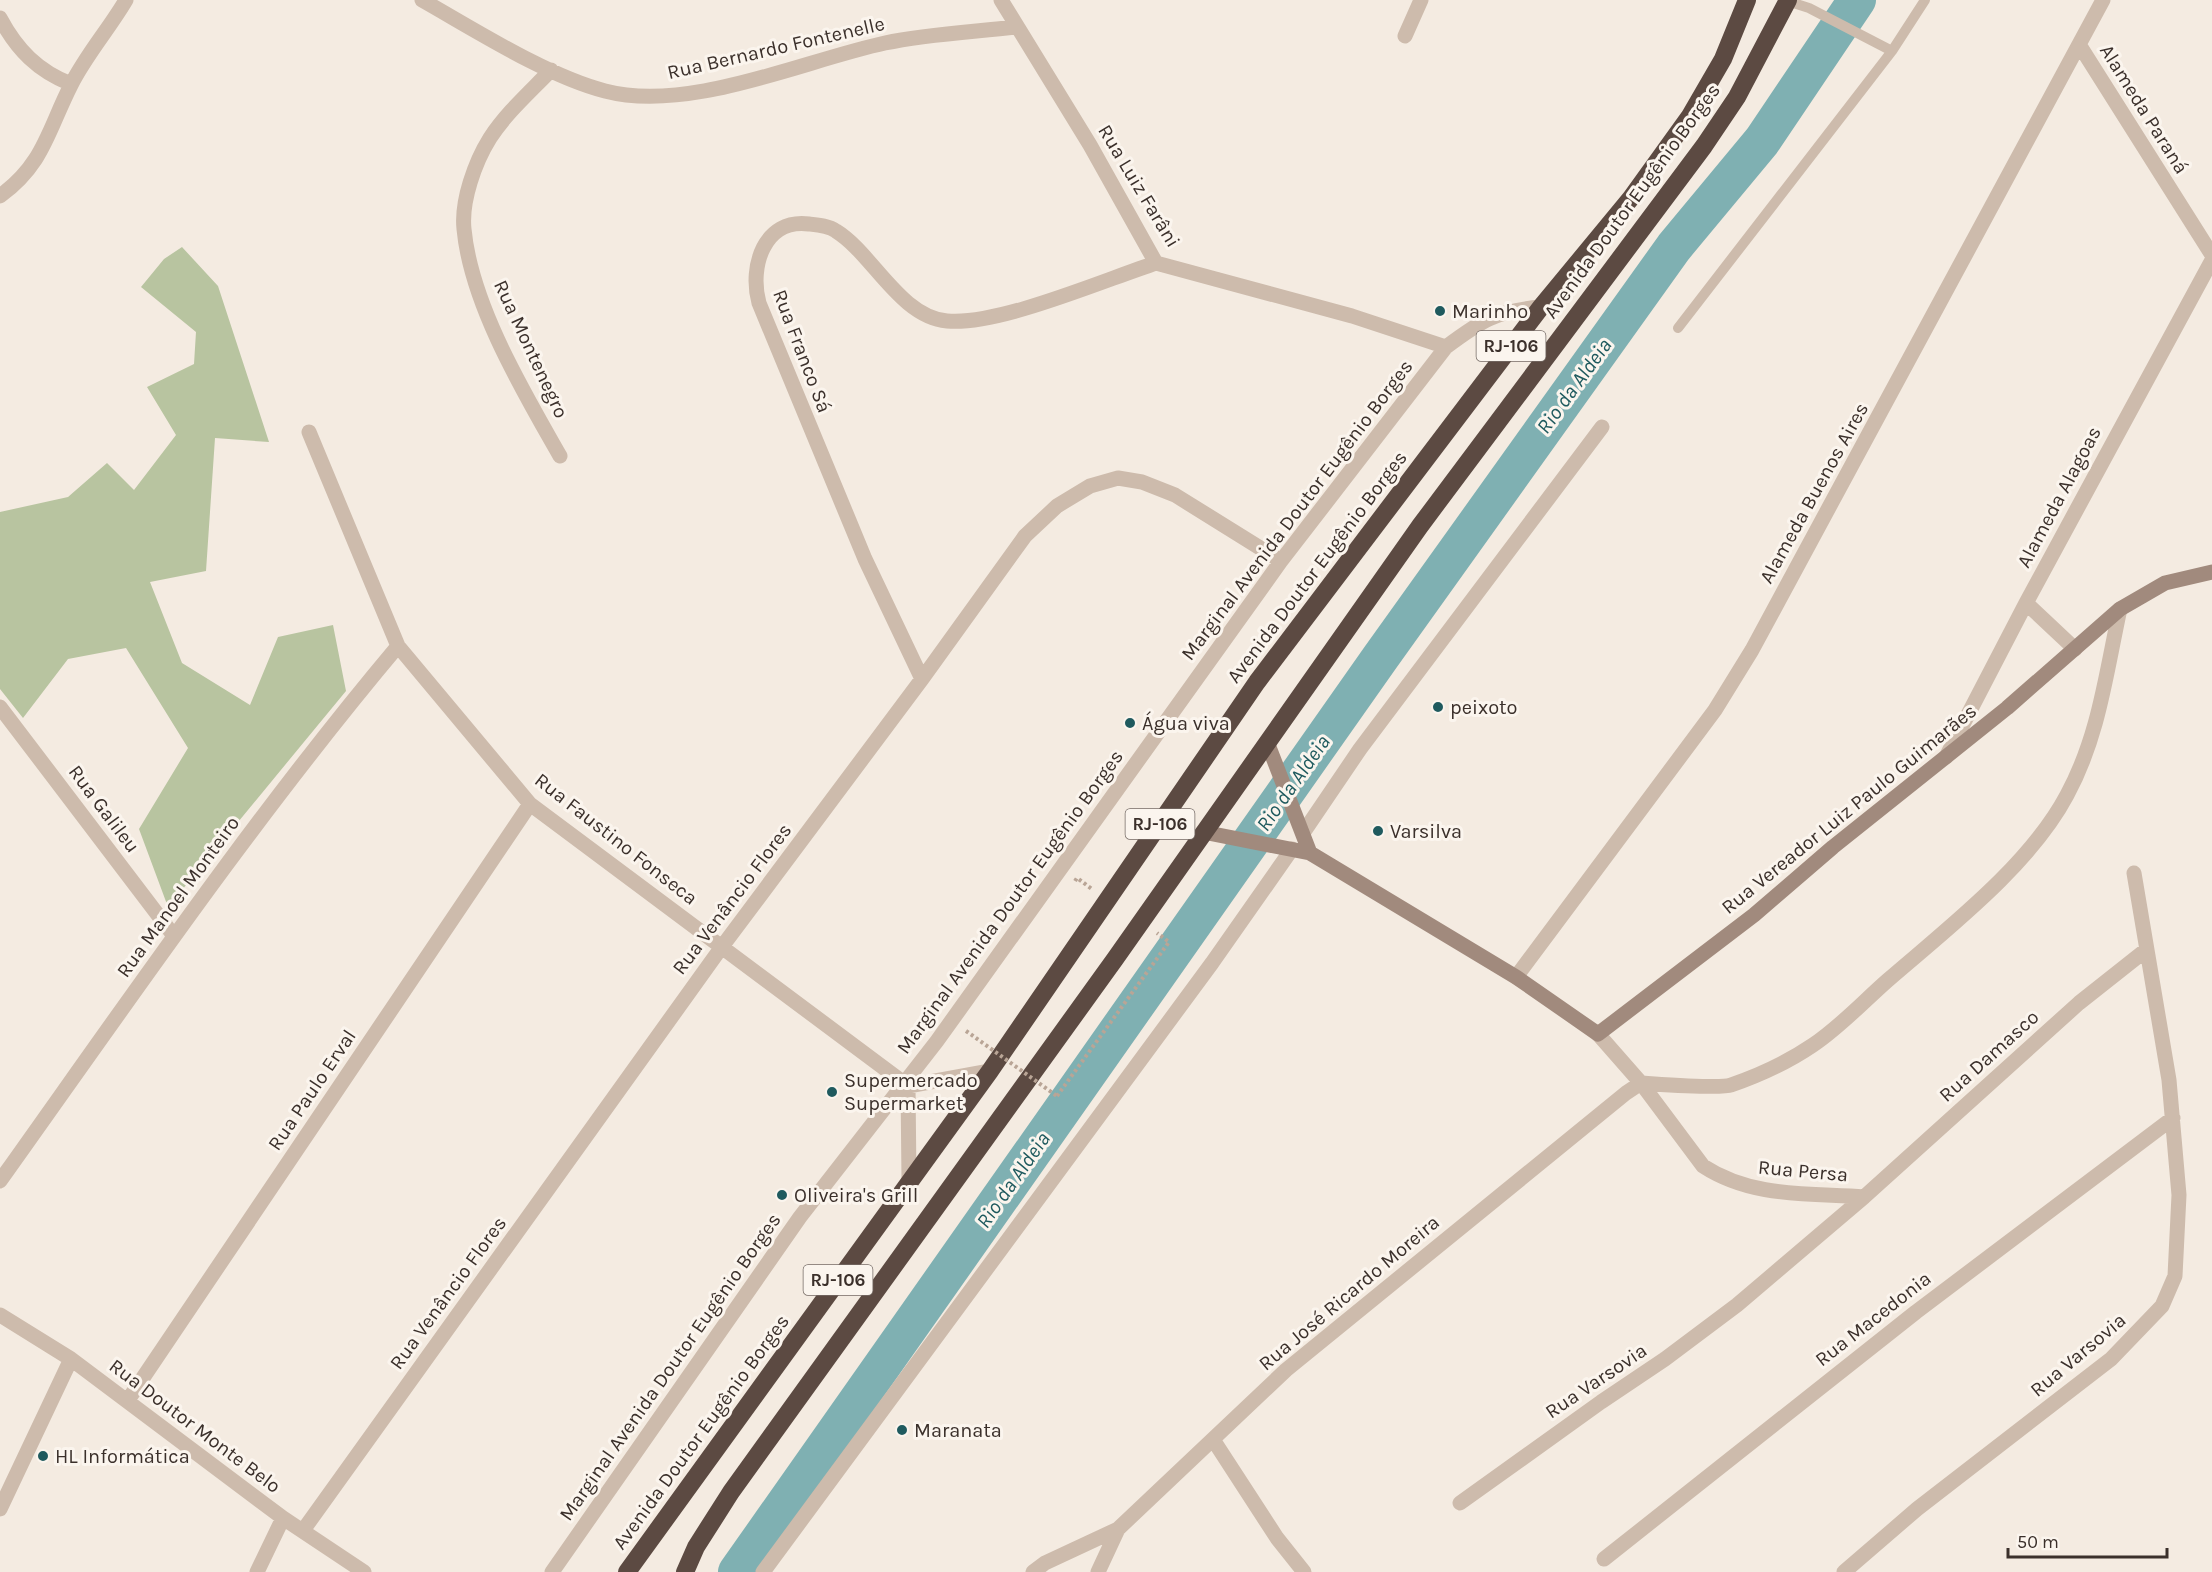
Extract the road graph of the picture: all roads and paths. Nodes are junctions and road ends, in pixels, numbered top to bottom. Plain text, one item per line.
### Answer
1 (126, 0) edge
2 (422, 0) edge
3 (1000, 0) edge
4 (1421, 0) edge
5 (1747, 0) edge
6 (1925, 0) edge
7 (2103, 0) edge
8 (1788, 1) edge
9 (0, 18) edge
10 (1016, 27) junction
11 (1405, 36) dead end
12 (2080, 46) junction
13 (1892, 51) junction
14 (551, 70) junction
15 (71, 84) junction
16 (0, 196) edge
17 (2212, 255) edge
18 (2212, 260) edge
19 (1156, 263) junction
20 (1540, 307) junction
21 (1678, 328) dead end
22 (1446, 347) junction
23 (1602, 427) dead end
24 (309, 432) dead end
25 (560, 456) dead end
26 (1281, 561) junction
27 (2212, 572) edge
28 (2026, 603) junction
29 (2120, 609) junction
30 (398, 646) junction
31 (2075, 649) junction
32 (922, 679) junction
33 (0, 707) edge
34 (1267, 742) junction
35 (1946, 757) junction
36 (530, 804) junction
37 (1203, 832) junction
38 (1303, 833) junction
39 (1286, 848) junction
40 (1310, 853) junction
41 (2134, 873) dead end
42 (1070, 888) dead end
43 (1108, 900) junction
44 (1141, 921) junction
45 (174, 936) junction
46 (721, 948) junction
47 (2146, 950) junction
48 (1516, 977) junction
49 (973, 1021) dead end
50 (1598, 1034) junction
51 (990, 1071) junction
52 (1641, 1083) junction
53 (906, 1085) junction
54 (2173, 1118) junction
55 (909, 1180) junction
56 (0, 1181) edge
57 (1864, 1197) junction
58 (0, 1315) edge
59 (71, 1359) junction
60 (128, 1400) junction
61 (1214, 1441) junction
62 (1460, 1503) dead end
63 (0, 1509) edge
64 (283, 1518) junction
65 (304, 1529) junction
66 (1118, 1529) junction
67 (696, 1547) junction
68 (1604, 1559) dead end
69 (257, 1572) edge
70 (364, 1572) edge
71 (552, 1572) edge
72 (627, 1572) edge
73 (675, 1572) edge
74 (685, 1572) edge
75 (763, 1572) edge
76 (1033, 1572) edge
77 (1098, 1572) edge
78 (1304, 1572) edge
79 (1844, 1572) edge

1 - 15 street
2 - 14 street, Rua Bernardo Fontenelle
3 - 10 street, Rua Luiz Farâni
4 - 11 street
5 - 20 highway, Avenida Doutor Eugênio Borges / RJ-106
6 - 13 lane
7 - 12 street, Alameda Buenos Aires
8 - 13 lane
8 - 34 highway, Avenida Doutor Eugênio Borges / RJ-106
9 - 15 street
10 - 14 street, Rua Bernardo Fontenelle
10 - 19 street, Rua Luiz Farâni
12 - 17 street, Alameda Paraná
12 - 48 street, Alameda Buenos Aires
13 - 21 lane
14 - 25 street, Rua Montenegro
15 - 16 street
18 - 28 street, Alameda Alagoas
19 - 22 street, Rua Luiz Farâni
19 - 32 street, Rua Franco Sá
20 - 22 street, Marginal Avenida Doutor Eugênio Borges
20 - 43 highway, Avenida Doutor Eugênio Borges / RJ-106
22 - 26 street, Marginal Avenida Doutor Eugênio Borges
23 - 38 street
24 - 30 street, Rua Faustino Fonseca
26 - 32 street, Rua Venâncio Flores
26 - 53 street, Marginal Avenida Doutor Eugênio Borges
27 - 29 street, Rua Vereador Luiz Paulo Guimarães
28 - 31 street
28 - 35 street, Alameda Alagoas
29 - 31 street, Rua Vereador Luiz Paulo Guimarães
29 - 52 street
30 - 36 street, Rua Faustino Fonseca
30 - 45 street, Rua Manoel Monteiro
31 - 35 street, Rua Vereador Luiz Paulo Guimarães
32 - 46 street, Rua Venâncio Flores
33 - 45 street, Rua Galileu
34 - 37 highway, Avenida Doutor Eugênio Borges / RJ-106
34 - 38 street
35 - 50 street, Rua Vereador Luiz Paulo Guimarães
36 - 46 street, Rua Faustino Fonseca
36 - 60 street, Rua Paulo Erval
37 - 39 street
37 - 44 highway, Avenida Doutor Eugênio Borges / RJ-106
38 - 40 street
39 - 40 street
39 - 75 street
40 - 48 street
41 - 47 street, Rua Varsovia
42 - 43 path
43 - 51 highway, Avenida Doutor Eugênio Borges / RJ-106
44 - 49 path, bridge
44 - 67 highway, Avenida Doutor Eugênio Borges / RJ-106
45 - 56 street, Rua Manoel Monteiro
46 - 53 street, Rua Faustino Fonseca
46 - 65 street, Rua Venâncio Flores
47 - 54 street, Rua Varsovia
47 - 57 street, Rua Damasco
48 - 50 street
50 - 52 street
51 - 53 street
51 - 55 highway, Avenida Doutor Eugênio Borges / RJ-106
52 - 57 street, Rua Persa
52 - 61 street, Rua José Ricardo Moreira
53 - 55 street
53 - 71 street, Marginal Avenida Doutor Eugênio Borges
54 - 68 street, Rua Macedonia
54 - 79 street, Rua Varsovia
55 - 72 highway, Avenida Doutor Eugênio Borges / RJ-106
57 - 62 street, Rua Varsovia
58 - 59 street, Rua Doutor Monte Belo
59 - 60 street, Rua Doutor Monte Belo
59 - 63 street
60 - 64 street, Rua Doutor Monte Belo
61 - 66 street, Rua José Ricardo Moreira
61 - 78 street
64 - 65 street, Rua Doutor Monte Belo
64 - 69 street
65 - 70 street, Rua Doutor Monte Belo
66 - 76 street
66 - 77 street
67 - 73 highway
67 - 74 highway, Avenida Doutor Eugênio Borges / RJ-106

